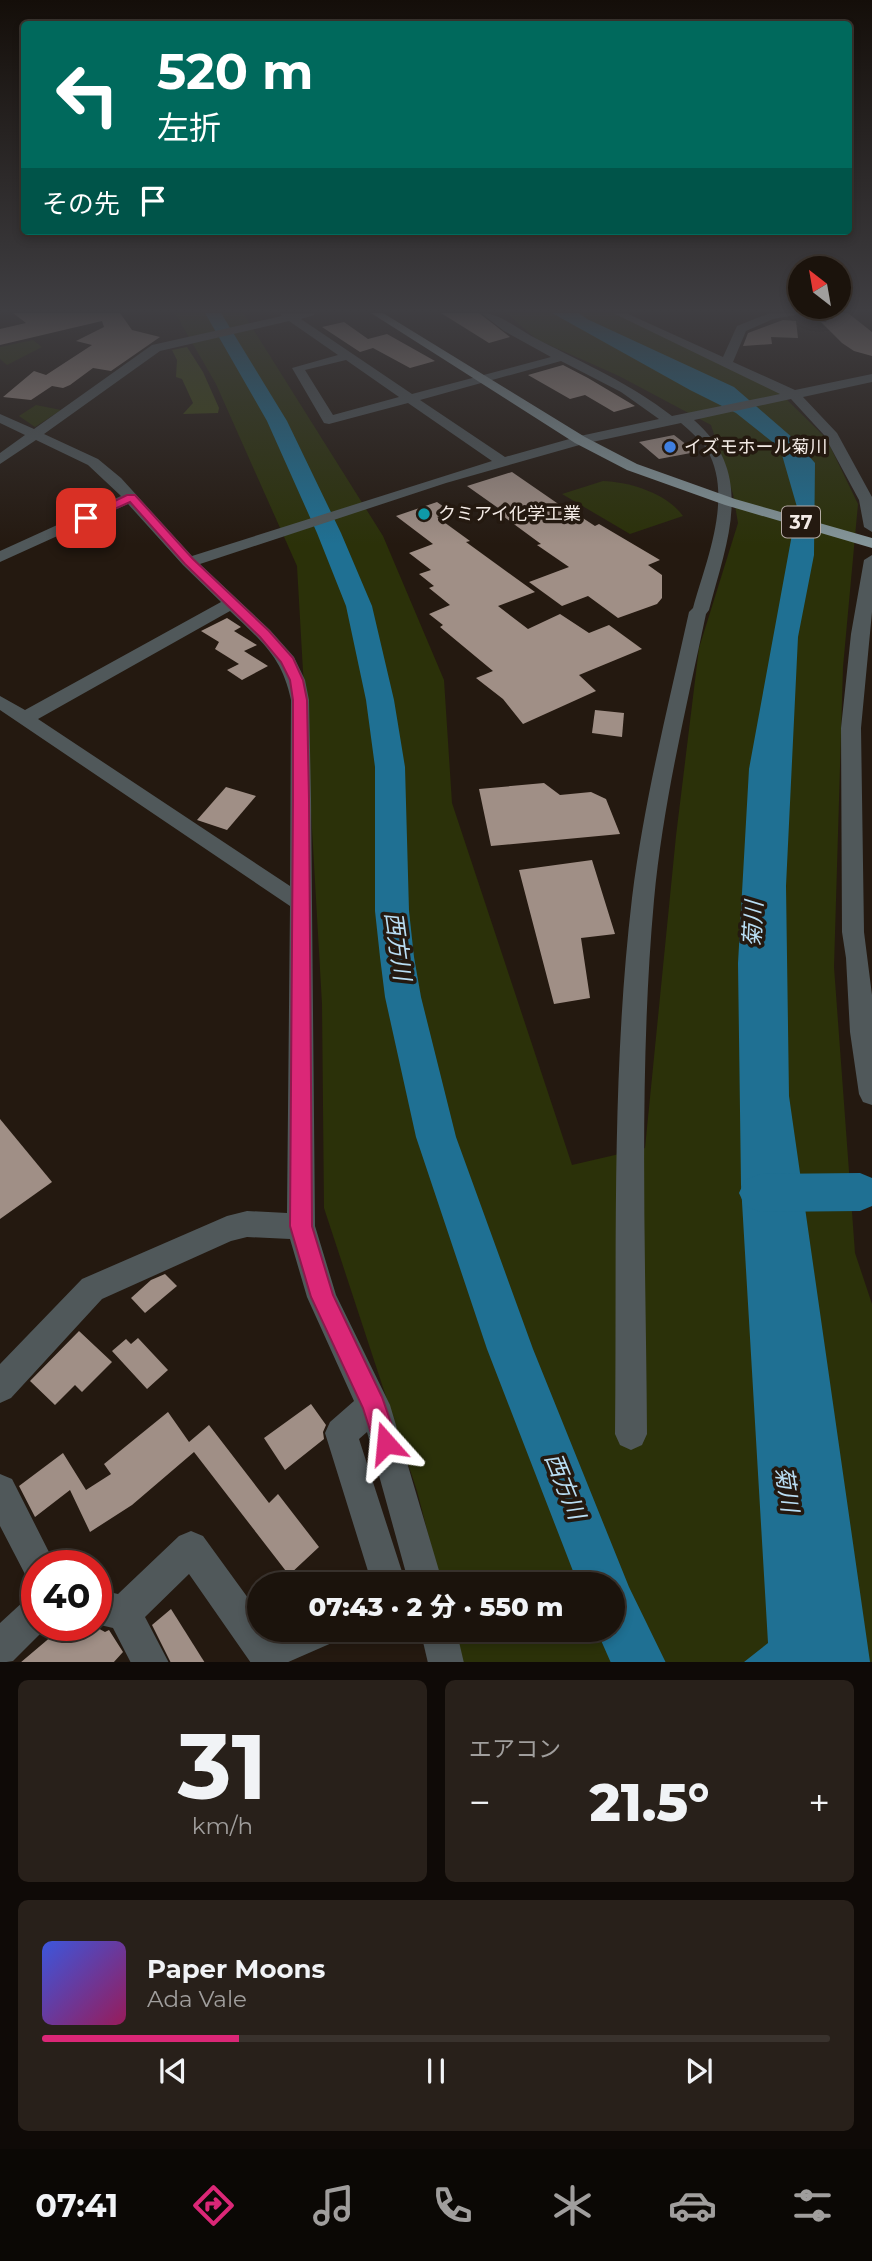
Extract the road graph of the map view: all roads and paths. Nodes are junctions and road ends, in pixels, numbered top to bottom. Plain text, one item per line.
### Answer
1 (95, 391) edge
2 (311, 391) edge
3 (397, 391) edge
4 (443, 391) edge
5 (501, 391) edge
6 (626, 391) edge
7 (783, 391) edge
8 (814, 391) edge
9 (792, 395) junction
10 (411, 400) junction
11 (0, 418) edge
12 (680, 418) junction
13 (35, 434) junction
14 (580, 440) junction
15 (0, 460) edge
16 (503, 461) junction
17 (131, 497) junction
18 (727, 501) junction
19 (872, 527) edge
20 (872, 543) edge
21 (0, 557) edge
22 (872, 560) edge
23 (189, 562) junction
24 (232, 603) junction
25 (0, 702) edge
26 (25, 718) junction
27 (301, 902) junction
28 (872, 1094) edge
29 (301, 1226) junction
30 (0, 1387) edge
31 (374, 1405) junction
32 (631, 1434) dead end
33 (0, 1491) edge
34 (31, 1550) edge
35 (385, 1572) edge
36 (423, 1572) edge
37 (112, 1608) edge
38 (112, 1613) edge
39 (21, 1628) edge
40 (296, 1642) edge
41 (441, 1642) edge
42 (0, 1648) edge
43 (264, 1659) edge
44 (151, 1662) edge
45 (446, 1662) edge

1 - 13 street
2 - 10 street
3 - 10 street
4 - 10 street
5 - 14 main road, 37
6 - 12 street
7 - 9 street
8 - 9 street
9 - 12 street
9 - 19 street
10 - 16 street
11 - 13 street
12 - 14 street
12 - 18 street
13 - 15 street
13 - 17 street
14 - 16 street
14 - 18 main road, 37
16 - 23 street
17 - 21 street
17 - 23 street
18 - 20 main road, 37
18 - 32 street
22 - 28 street
23 - 24 street
24 - 26 street
24 - 27 street
25 - 26 street
26 - 27 street
27 - 29 street
29 - 30 street
29 - 31 street
31 - 35 street
31 - 36 street
33 - 34 street
37 - 43 street
38 - 44 street
39 - 42 street
40 - 43 street
41 - 45 street

